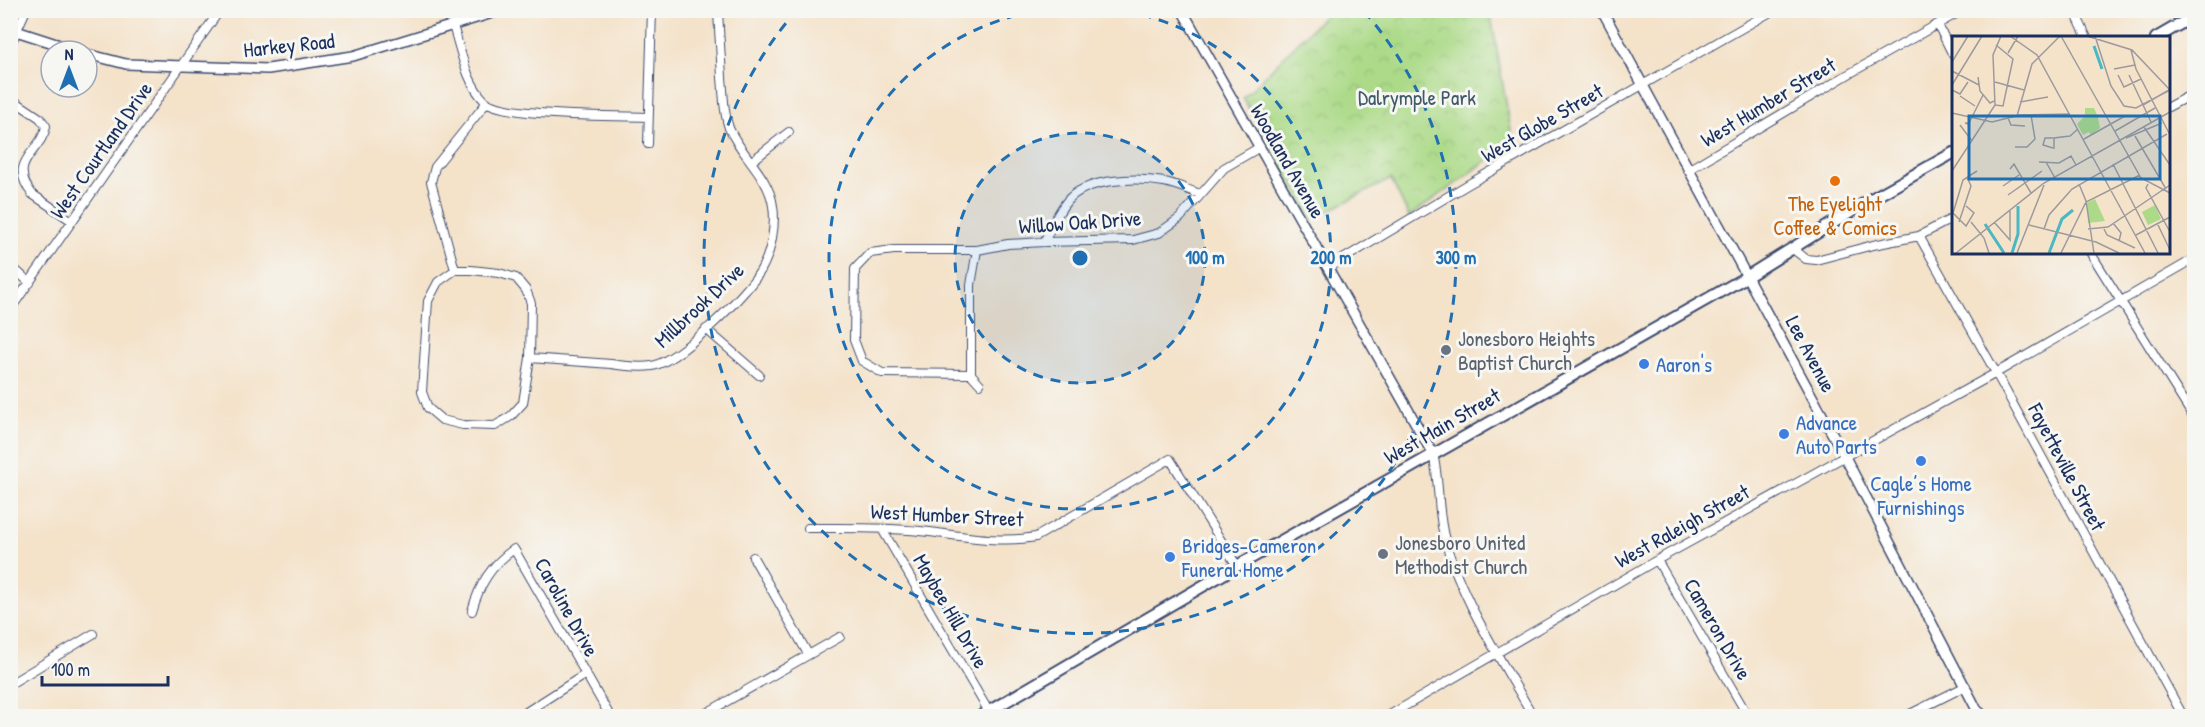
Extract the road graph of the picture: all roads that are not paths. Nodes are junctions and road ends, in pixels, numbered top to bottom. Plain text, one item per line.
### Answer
1 (26, 10) edge
2 (220, 10) edge
3 (502, 10) edge
4 (652, 10) edge
5 (718, 10) edge
6 (1182, 10) edge
7 (1602, 10) edge
8 (1774, 10) edge
9 (1963, 10) edge
10 (2074, 10) edge
11 (2191, 10) edge
12 (2194, 17) edge
13 (1938, 25) junction
14 (453, 26) junction
15 (13, 30) edge
16 (2086, 36) edge
17 (2161, 36) edge
18 (41, 39) edge
19 (10, 46) edge
20 (1952, 53) edge
21 (99, 57) edge
22 (181, 67) junction
23 (1643, 86) junction
24 (2194, 93) edge
25 (10, 98) edge
26 (487, 102) junction
27 (2169, 106) edge
28 (648, 117) junction
29 (789, 132) dead end
30 (648, 144) dead end
31 (1260, 147) junction
32 (1952, 154) edge
33 (752, 161) junction
34 (1688, 170) junction
35 (1200, 194) junction
36 (1952, 219) edge
37 (72, 221) junction
38 (1919, 236) junction
39 (1044, 242) junction
40 (1793, 249) junction
41 (977, 250) junction
42 (2091, 254) edge
43 (2194, 259) edge
44 (10, 265) edge
45 (1328, 268) junction
46 (454, 270) junction
47 (1748, 276) junction
48 (30, 283) junction
49 (2120, 301) junction
50 (10, 310) edge
51 (706, 329) junction
52 (530, 358) junction
53 (1996, 372) junction
54 (971, 374) junction
55 (759, 375) dead end
56 (980, 384) dead end
57 (2194, 418) edge
58 (1433, 454) junction
59 (1845, 457) junction
60 (808, 528) dead end
61 (882, 529) junction
62 (753, 557) dead end
63 (1657, 560) junction
64 (1237, 566) junction
65 (471, 611) dead end
66 (93, 634) dead end
67 (840, 637) dead end
68 (1497, 652) junction
69 (808, 654) junction
70 (584, 675) junction
71 (10, 684) edge
72 (1966, 686) junction
73 (985, 714) edge
74 (520, 717) edge
75 (610, 717) edge
76 (701, 717) edge
77 (1388, 717) edge
78 (1533, 717) edge
79 (1748, 717) edge
80 (1906, 717) edge
81 (1984, 717) edge
82 (2183, 717) edge

1 - 15 street
2 - 22 street, West Courtland Drive
3 - 14 street, Harkey Road
4 - 28 street
5 - 33 street, Millbrook Drive
6 - 31 street, Woodland Avenue
7 - 23 street, Lee Avenue
8 - 23 street, West Globe Street
9 - 13 street, West Humber Street
10 - 16 street
11 - 12 street
12 - 17 main road
13 - 20 street
13 - 34 street, West Humber Street
14 - 22 street, Harkey Road
14 - 26 street
15 - 18 street
15 - 19 street
21 - 22 street, Harkey Road
22 - 37 street, West Courtland Drive
23 - 34 street, Lee Avenue
23 - 45 street, West Globe Street
24 - 27 street
25 - 37 street
26 - 28 street
26 - 46 street
28 - 30 street
29 - 33 street
31 - 35 street, Willow Oak Drive
31 - 45 street, Woodland Avenue
32 - 40 main road, West Main Street
33 - 51 street, Millbrook Drive
34 - 47 street, Lee Avenue
35 - 39 street, Willow Oak Drive
35 - 39 street
36 - 38 street
37 - 48 street, West Courtland Drive
38 - 40 street
38 - 53 street, Fayetteville Street
39 - 41 street, Willow Oak Drive
40 - 47 main road, West Main Street
41 - 54 street
41 - 54 street, Willow Oak Drive
42 - 49 street
43 - 49 street, West Raleigh Street
44 - 48 street
45 - 58 street, Woodland Avenue
46 - 52 street
46 - 52 street
47 - 58 main road, West Main Street
47 - 59 street, Lee Avenue
48 - 50 street, West Courtland Drive
49 - 53 street, West Raleigh Street
49 - 57 street
51 - 52 street, Millbrook Drive
51 - 55 street
53 - 59 street, West Raleigh Street
53 - 82 street, Fayetteville Street
54 - 56 street
58 - 64 main road, West Main Street
58 - 68 street
59 - 63 street, West Raleigh Street
59 - 72 street, Lee Avenue
60 - 61 street, West Humber Street
61 - 64 street, West Humber Street
61 - 73 street, Maybee Hill Drive
62 - 69 street
63 - 68 street, West Raleigh Street
63 - 79 street, Cameron Drive
64 - 73 main road, West Main Street
65 - 70 street, Caroline Drive
66 - 71 street
67 - 69 street
68 - 77 street, West Raleigh Street
68 - 78 street
69 - 76 street
70 - 74 street
70 - 75 street, Caroline Drive
72 - 80 street
72 - 81 street, Lee Avenue

